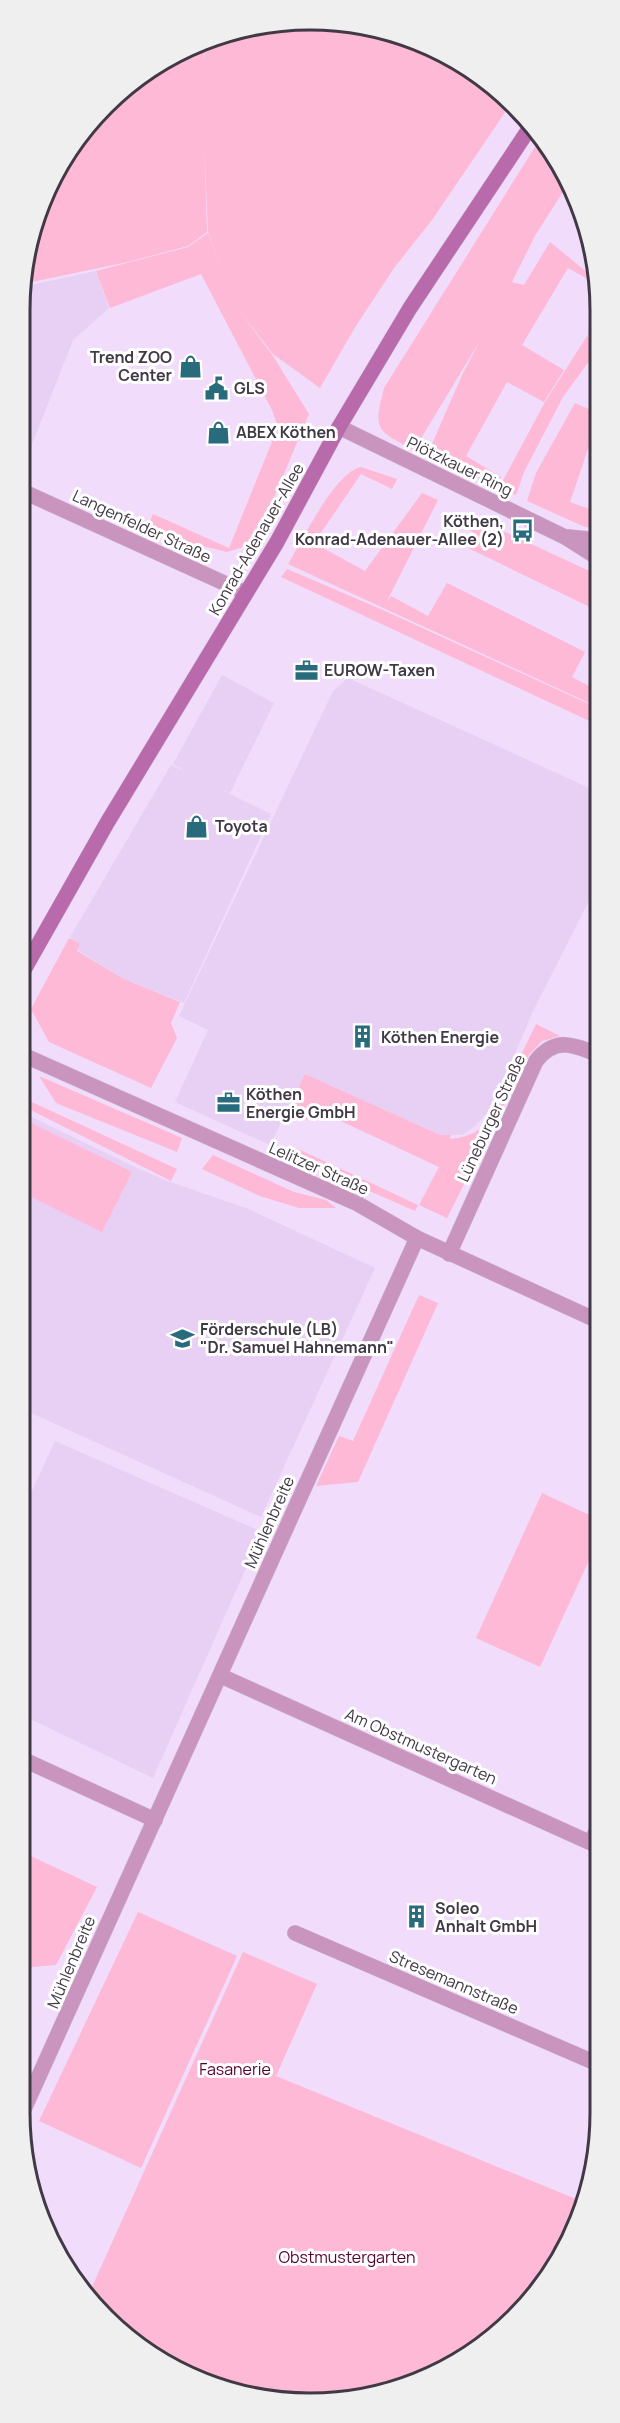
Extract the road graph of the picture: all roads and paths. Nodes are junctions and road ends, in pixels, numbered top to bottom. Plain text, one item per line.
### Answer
1 (527, 133) edge
2 (339, 427) junction
3 (30, 495) edge
4 (565, 537) junction
5 (590, 539) edge
6 (590, 553) edge
7 (246, 593) junction
8 (30, 959) edge
9 (590, 1052) edge
10 (30, 1058) edge
11 (417, 1238) junction
12 (449, 1254) junction
13 (590, 1317) edge
14 (221, 1676) junction
15 (30, 1763) edge
16 (154, 1820) junction
17 (590, 1843) edge
18 (295, 1934) dead end
19 (590, 2061) edge
20 (30, 2098) edge

1 - 2 main road, Konrad-Adenauer-Allee
2 - 4 street, Plötzkauer Ring
2 - 7 main road, Konrad-Adenauer-Allee
3 - 7 street, Langenfelder Straße
4 - 5 street, Plötzkauer Ring
4 - 6 street, Plötzkauer Ring
7 - 8 main road, Konrad-Adenauer-Allee
9 - 12 street, Lüneburger Straße
10 - 11 street, Lelitzer Straße
11 - 12 street, Lelitzer Straße
11 - 14 street, Mühlenbreite
12 - 13 street, Lelitzer Straße
14 - 16 street, Mühlenbreite
14 - 17 street, Am Obstmustergarten
15 - 16 street
16 - 20 street, Mühlenbreite
18 - 19 street, Stresemannstraße

